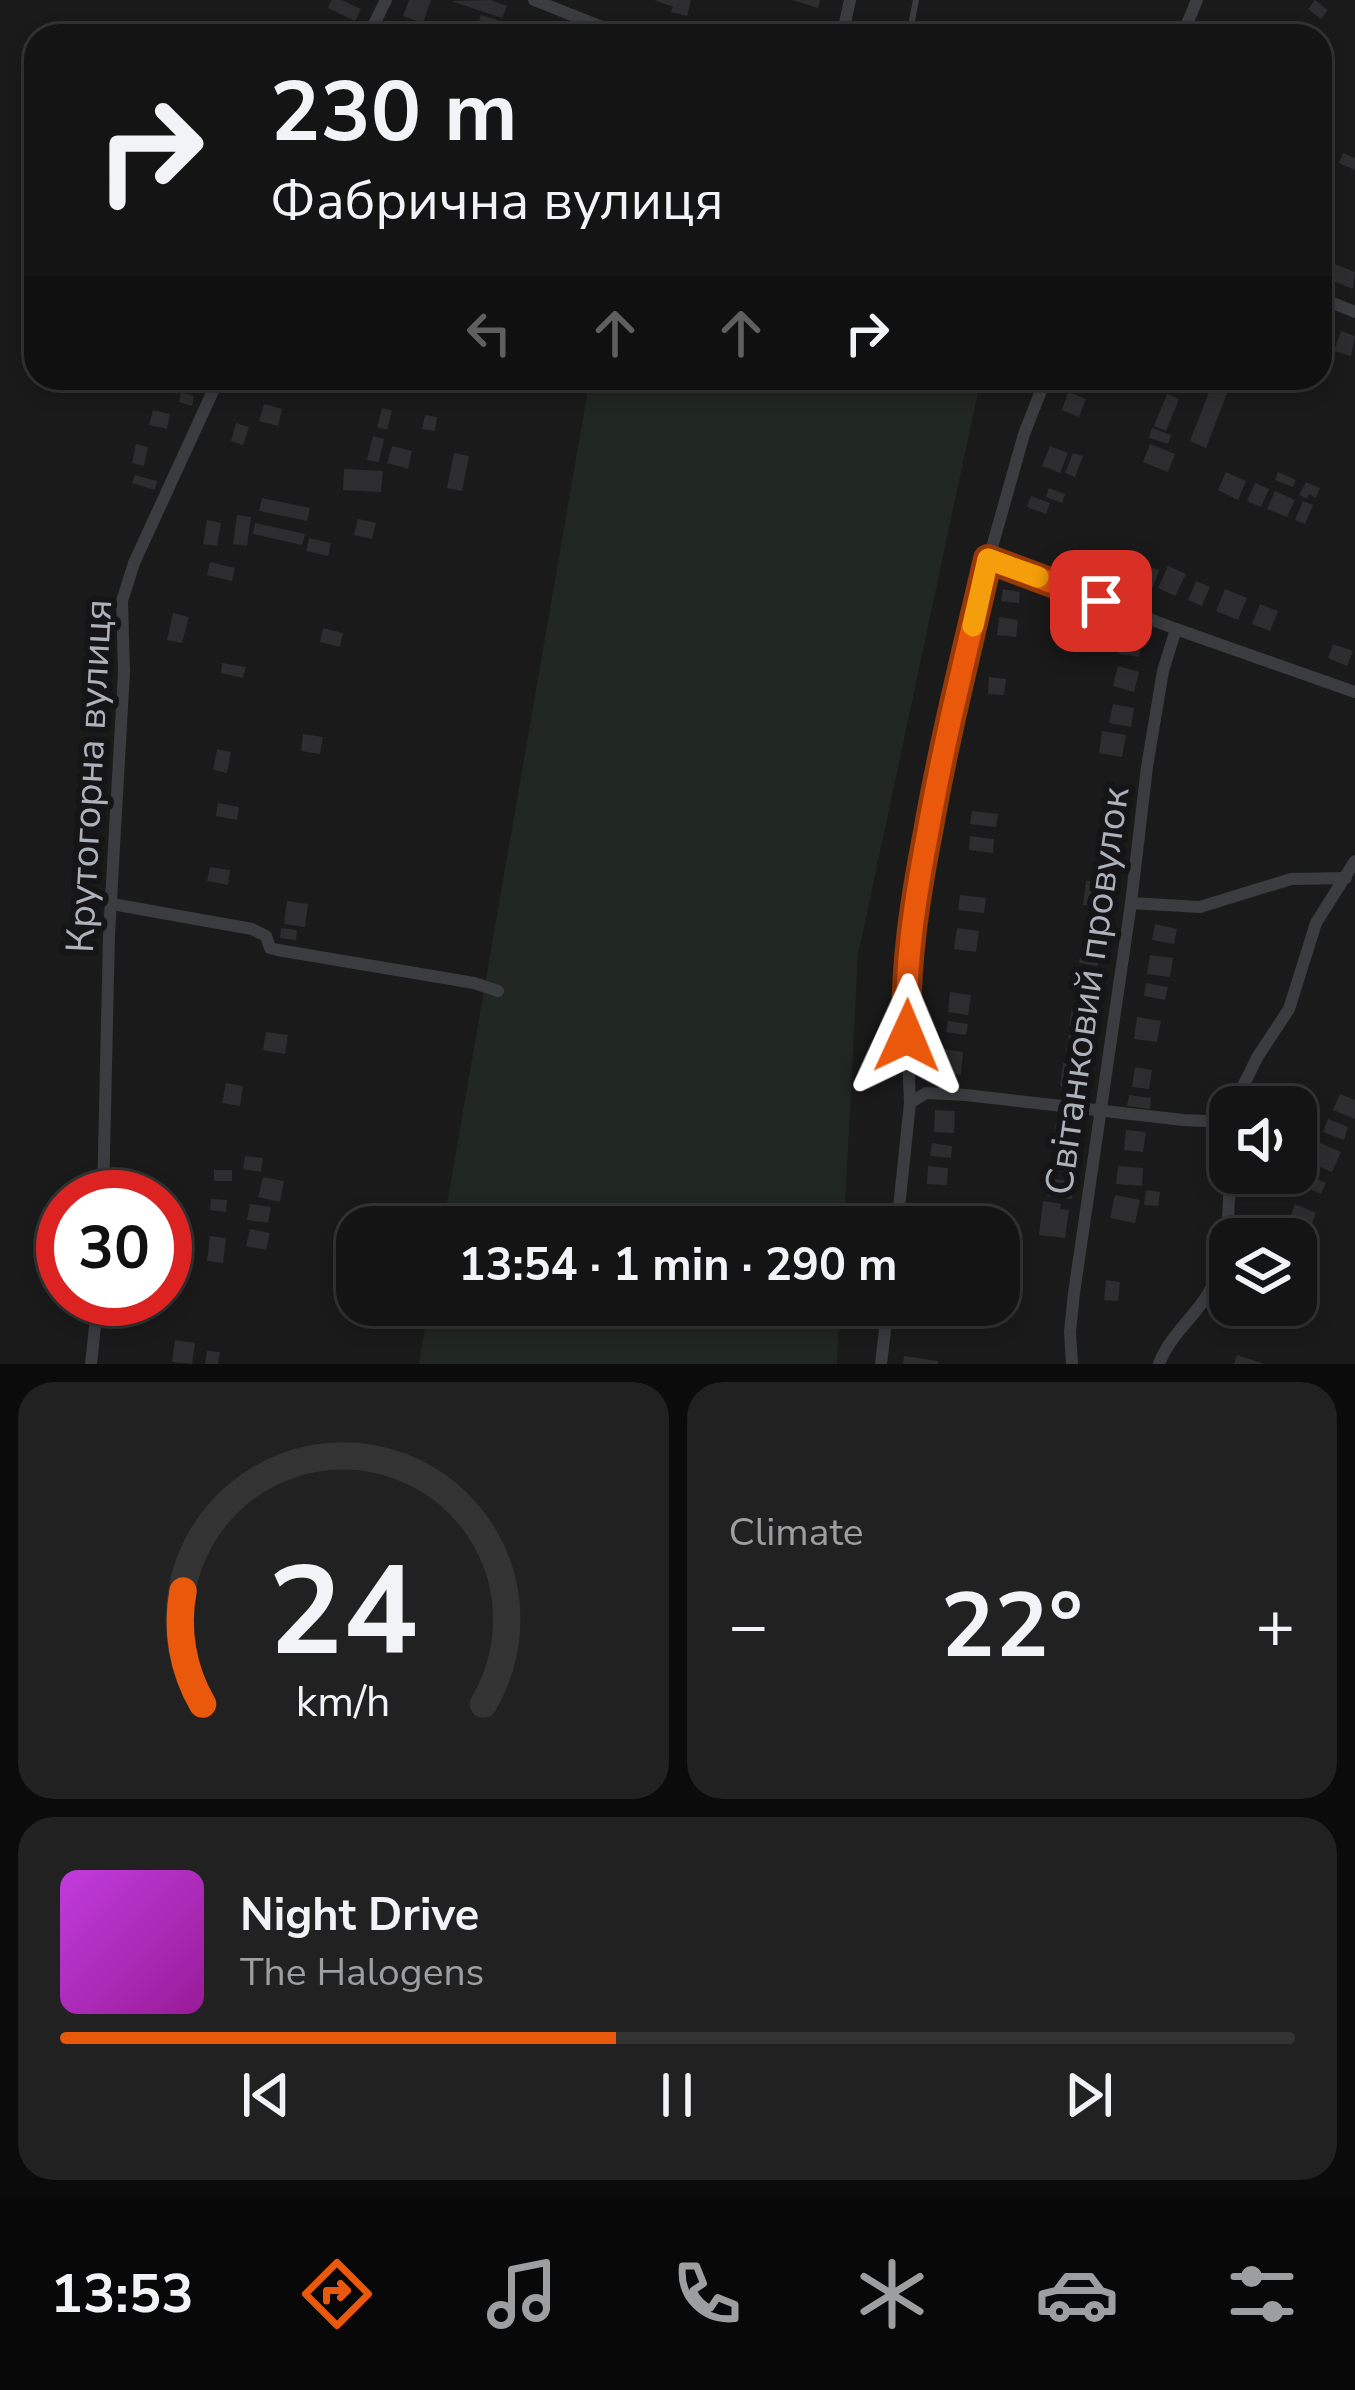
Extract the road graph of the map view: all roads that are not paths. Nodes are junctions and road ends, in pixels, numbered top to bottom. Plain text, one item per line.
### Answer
1 (534, 0) edge
2 (595, 24) edge
3 (213, 390) edge
4 (1041, 390) edge
5 (988, 559) junction
6 (1176, 629) junction
7 (1355, 692) edge
8 (1355, 861) edge
9 (1346, 878) junction
10 (1131, 903) junction
11 (112, 904) junction
12 (498, 991) dead end
13 (1243, 1086) edge
14 (910, 1103) junction
15 (1100, 1111) junction
16 (1209, 1120) edge
17 (104, 1170) edge
18 (1229, 1194) edge
19 (899, 1206) edge
20 (95, 1326) edge
21 (886, 1326) edge
22 (91, 1364) edge
23 (881, 1364) edge
24 (1072, 1364) edge
25 (1160, 1364) edge

1 - 2 street
3 - 11 street, Крутогорна вулиця
4 - 5 street
5 - 6 street
5 - 14 street
6 - 7 street
6 - 10 street, Світанковий провулок
8 - 9 street
9 - 10 street
9 - 13 street
10 - 15 street, Світанковий провулок
11 - 12 street
11 - 17 street, Крутогорна вулиця
14 - 15 street
14 - 19 street
15 - 16 street
15 - 24 street, Світанковий провулок
18 - 25 street
20 - 22 street
21 - 23 street

